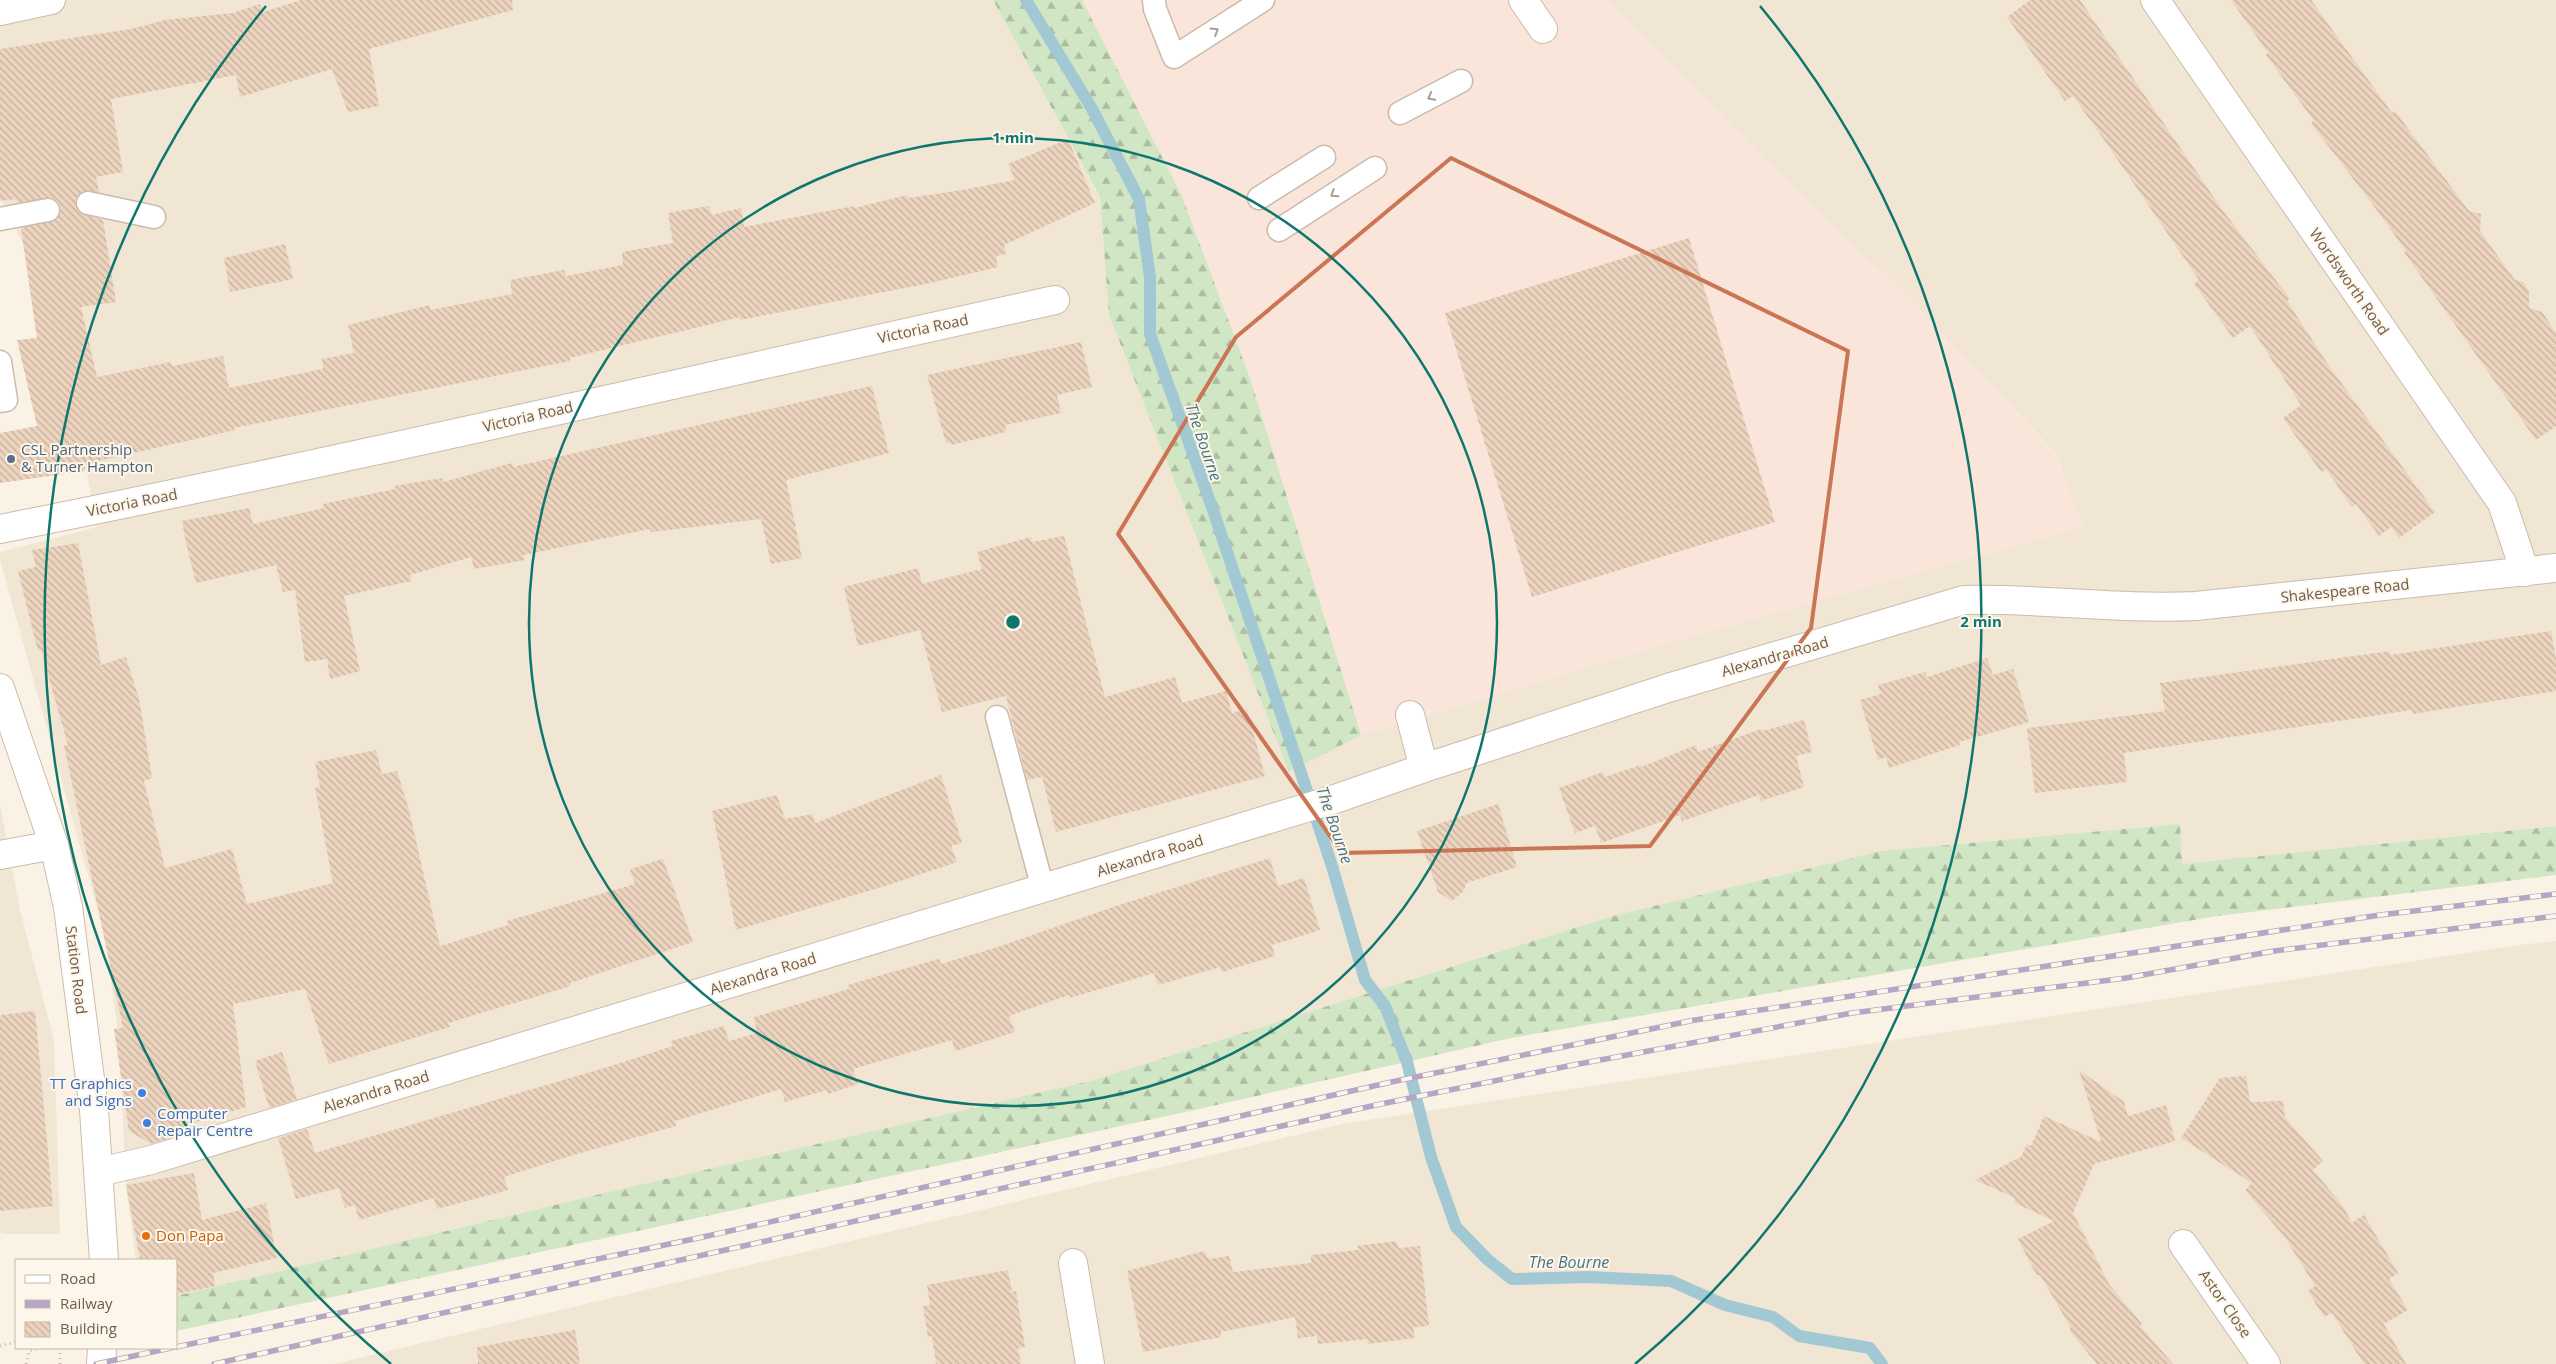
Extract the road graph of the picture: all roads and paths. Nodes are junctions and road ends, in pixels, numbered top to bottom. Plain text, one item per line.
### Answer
1 (51, 0) edge
2 (1154, 0) edge
3 (1263, 0) edge
4 (1523, 0) edge
5 (2155, 0) edge
6 (0, 11) edge
7 (1543, 29) dead end
8 (1461, 81) dead end
9 (1400, 113) dead end
10 (1324, 157) dead end
11 (1375, 168) dead end
12 (1259, 198) dead end
13 (88, 203) dead end
14 (48, 210) dead end
15 (154, 217) dead end
16 (0, 219) edge
17 (1279, 230) dead end
18 (1054, 300) dead end
19 (0, 362) edge
20 (0, 401) edge
21 (0, 529) edge
22 (2556, 568) edge
23 (2525, 572) junction
24 (2134, 605) joint
25 (0, 688) edge
26 (1410, 715) dead end
27 (997, 717) dead end
28 (1424, 768) junction
29 (54, 845) junction
30 (0, 856) edge
31 (1043, 889) junction
32 (100, 1172) junction
33 (2183, 1244) dead end
34 (104, 1259) edge
35 (1073, 1263) dead end
36 (15, 1342) edge
37 (0, 1346) edge
38 (34, 1349) edge
39 (60, 1349) edge
40 (102, 1349) edge
41 (26, 1364) edge
42 (60, 1364) edge
43 (101, 1364) edge
44 (1090, 1364) edge
45 (2266, 1364) edge

1 - 6 street
2 -> 3 lane
4 - 7 street
5 - 23 street, Wordsworth Road
8 -> 9 lane
10 - 12 lane
11 -> 17 lane
13 - 15 lane
14 - 16 lane
18 - 21 street, Victoria Road
19 - 20 lane
22 - 23 street, Shakespeare Road
23 - 24 street, Shakespeare Road
24 - 28 street, Alexandra Road
25 - 29 street, Station Road
26 - 28 street
27 - 31 lane
28 - 31 street, Alexandra Road
29 - 30 street
29 - 32 street, Station Road
31 - 32 street, Alexandra Road
32 - 34 street, Station Road
33 - 45 street, Astor Close
35 - 44 street
36 - 37 path
38 - 41 path
39 - 42 path
40 - 43 street

